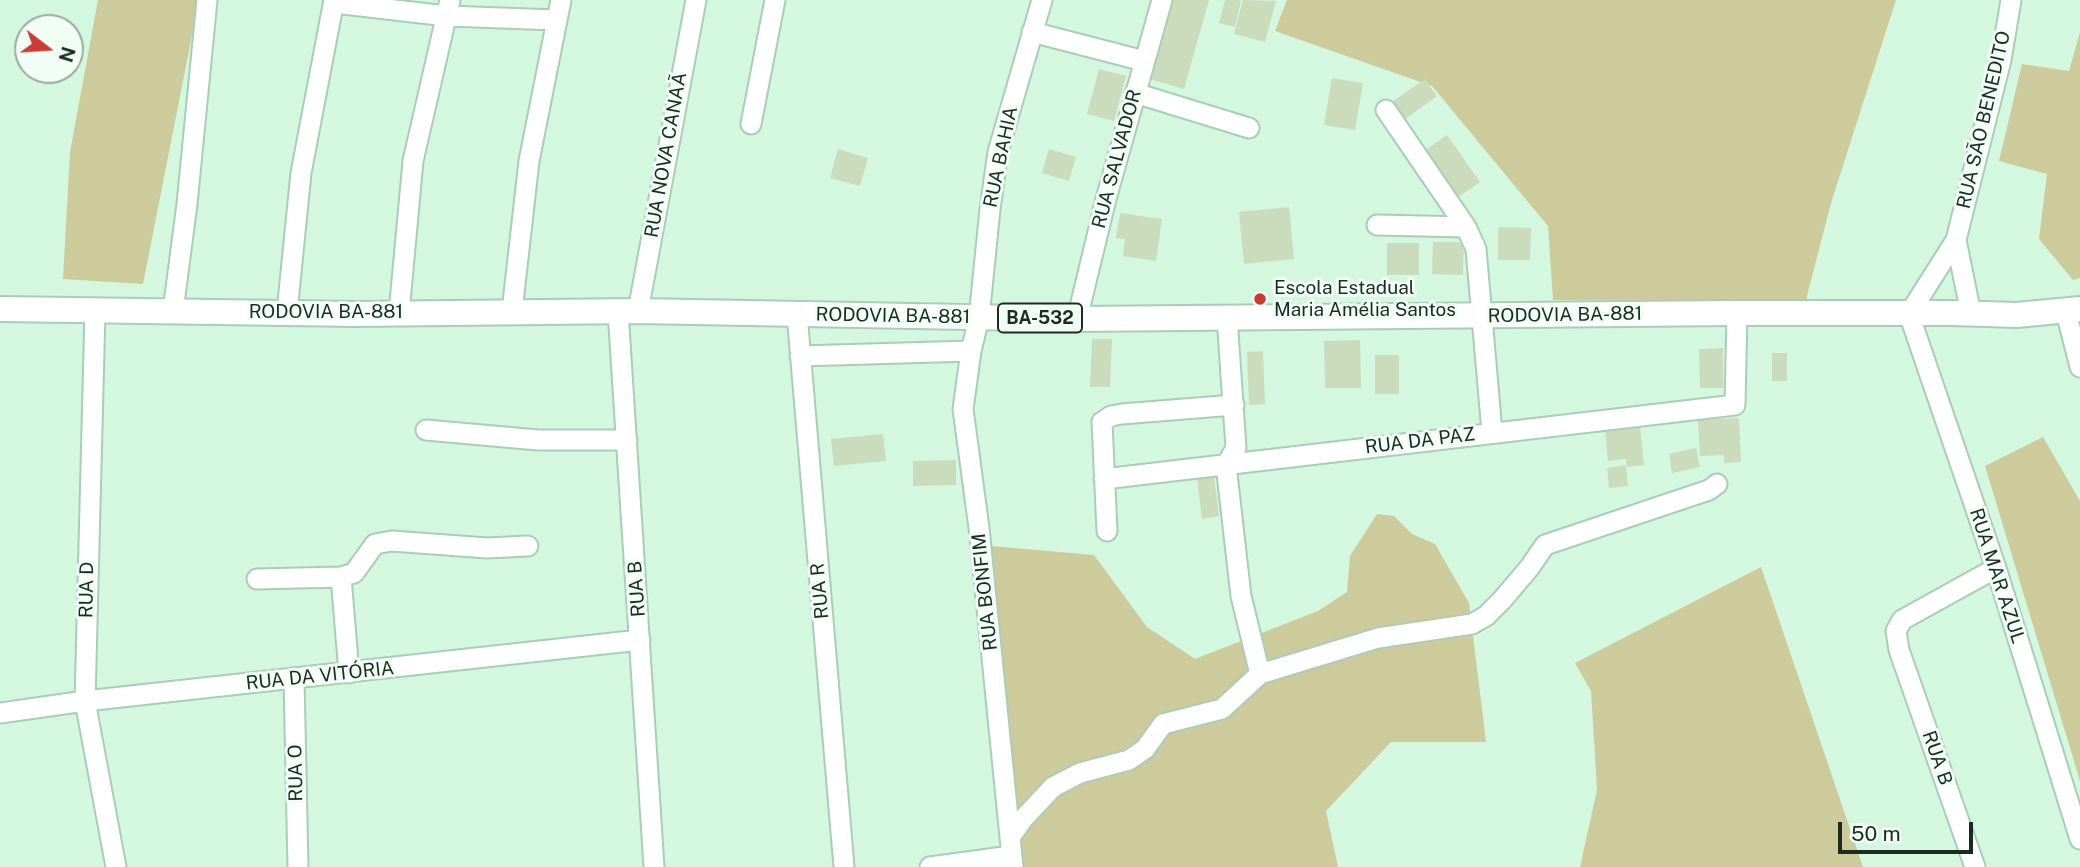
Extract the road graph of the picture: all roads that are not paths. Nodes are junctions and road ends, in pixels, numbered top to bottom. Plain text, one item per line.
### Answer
1 (207, 0) edge
2 (561, 0) edge
3 (696, 0) edge
4 (775, 0) edge
5 (1042, 0) edge
6 (1162, 0) edge
7 (2011, 0) edge
8 (334, 1) edge
9 (448, 8) edge
10 (557, 20) junction
11 (1032, 32) junction
12 (1144, 61) junction
13 (1135, 93) junction
14 (1386, 110) dead end
15 (751, 124) dead end
16 (1249, 128) dead end
17 (1377, 225) dead end
18 (1466, 227) junction
19 (1956, 240) junction
20 (0, 309) edge
21 (2073, 310) edge
22 (95, 311) junction
23 (173, 311) junction
24 (512, 311) junction
25 (628, 311) junction
26 (287, 312) junction
27 (399, 313) junction
28 (1737, 313) junction
29 (797, 314) junction
30 (1909, 314) junction
31 (1970, 314) junction
32 (1483, 316) junction
33 (979, 317) junction
34 (1227, 317) junction
35 (1077, 318) junction
36 (971, 351) junction
37 (800, 356) junction
38 (2080, 367) edge
39 (1234, 405) junction
40 (426, 430) dead end
41 (1492, 432) junction
42 (627, 440) junction
43 (1226, 465) junction
44 (1104, 479) junction
45 (1717, 484) dead end
46 (1107, 531) dead end
47 (528, 547) dead end
48 (1996, 568) junction
49 (341, 577) junction
50 (257, 579) dead end
51 (640, 640) junction
52 (349, 673) junction
53 (1260, 674) junction
54 (294, 679) junction
55 (85, 701) junction
56 (0, 713) edge
57 (2080, 839) edge
58 (1012, 853) edge
59 (117, 867) edge
60 (298, 867) edge
61 (654, 867) edge
62 (844, 867) edge
63 (930, 867) edge
64 (1975, 867) edge

1 - 23 street
2 - 10 street
3 - 25 street, RUA NOVA CANAÃ
4 - 15 street
5 - 11 street, RUA BAHIA
6 - 12 street, RUA SALVADOR
7 - 19 street, RUA SÃO BENEDITO
8 - 9 street
8 - 26 street
9 - 10 street
9 - 27 street
10 - 24 street
11 - 12 street
11 - 33 street, RUA BAHIA
12 - 13 street, RUA SALVADOR
13 - 16 street
13 - 35 street, RUA SALVADOR
14 - 18 street
17 - 18 street
18 - 32 street
19 - 30 street, RUA SÃO BENEDITO
19 - 31 street, RUA SÃO BENEDITO
20 - 22 main road, RODOVIA BA-881 / BA-532
21 - 31 main road, RODOVIA BA-881 / BA-532
21 - 38 street
22 - 23 main road, RODOVIA BA-881 / BA-532
22 - 55 street, RUA D
23 - 26 main road, RODOVIA BA-881 / BA-532
24 - 25 main road, RODOVIA BA-881 / BA-532
24 - 27 main road, RODOVIA BA-881 / BA-532
25 - 29 main road, RODOVIA BA-881 / BA-532
25 - 42 street, RUA B
26 - 27 main road, RODOVIA BA-881 / BA-532
28 - 30 main road, RODOVIA BA-881 / BA-532
28 - 32 main road, RODOVIA BA-881 / BA-532
28 - 41 street, RUA DA PAZ
29 - 33 main road, RODOVIA BA-881 / BA-532
29 - 37 street, RUA R
30 - 31 main road, RODOVIA BA-881 / BA-532
30 - 48 street, RUA MAR AZUL
32 - 34 main road, RODOVIA BA-881 / BA-532
32 - 41 street
33 - 35 main road, RODOVIA BA-881 / BA-532
33 - 36 street, RUA BONFIM
34 - 35 main road, RODOVIA BA-881 / BA-532
34 - 39 street
36 - 37 street
36 - 58 street, RUA BONFIM
37 - 62 street, RUA R
39 - 43 street
39 - 44 street
40 - 42 street
41 - 43 street, RUA DA PAZ
42 - 51 street, RUA B
43 - 44 street, RUA DA PAZ
43 - 53 street
44 - 46 street
45 - 53 street
47 - 49 street
48 - 57 street, RUA MAR AZUL
48 - 64 street, RUA B
49 - 50 street
49 - 52 street
51 - 52 street, RUA DA VITÓRIA
51 - 61 street, RUA B
52 - 54 street, RUA DA VITÓRIA
53 - 58 street
54 - 55 street, RUA DA VITÓRIA
54 - 60 street, RUA O
55 - 56 street, RUA DA VITÓRIA
55 - 59 street, RUA D
58 - 63 street

